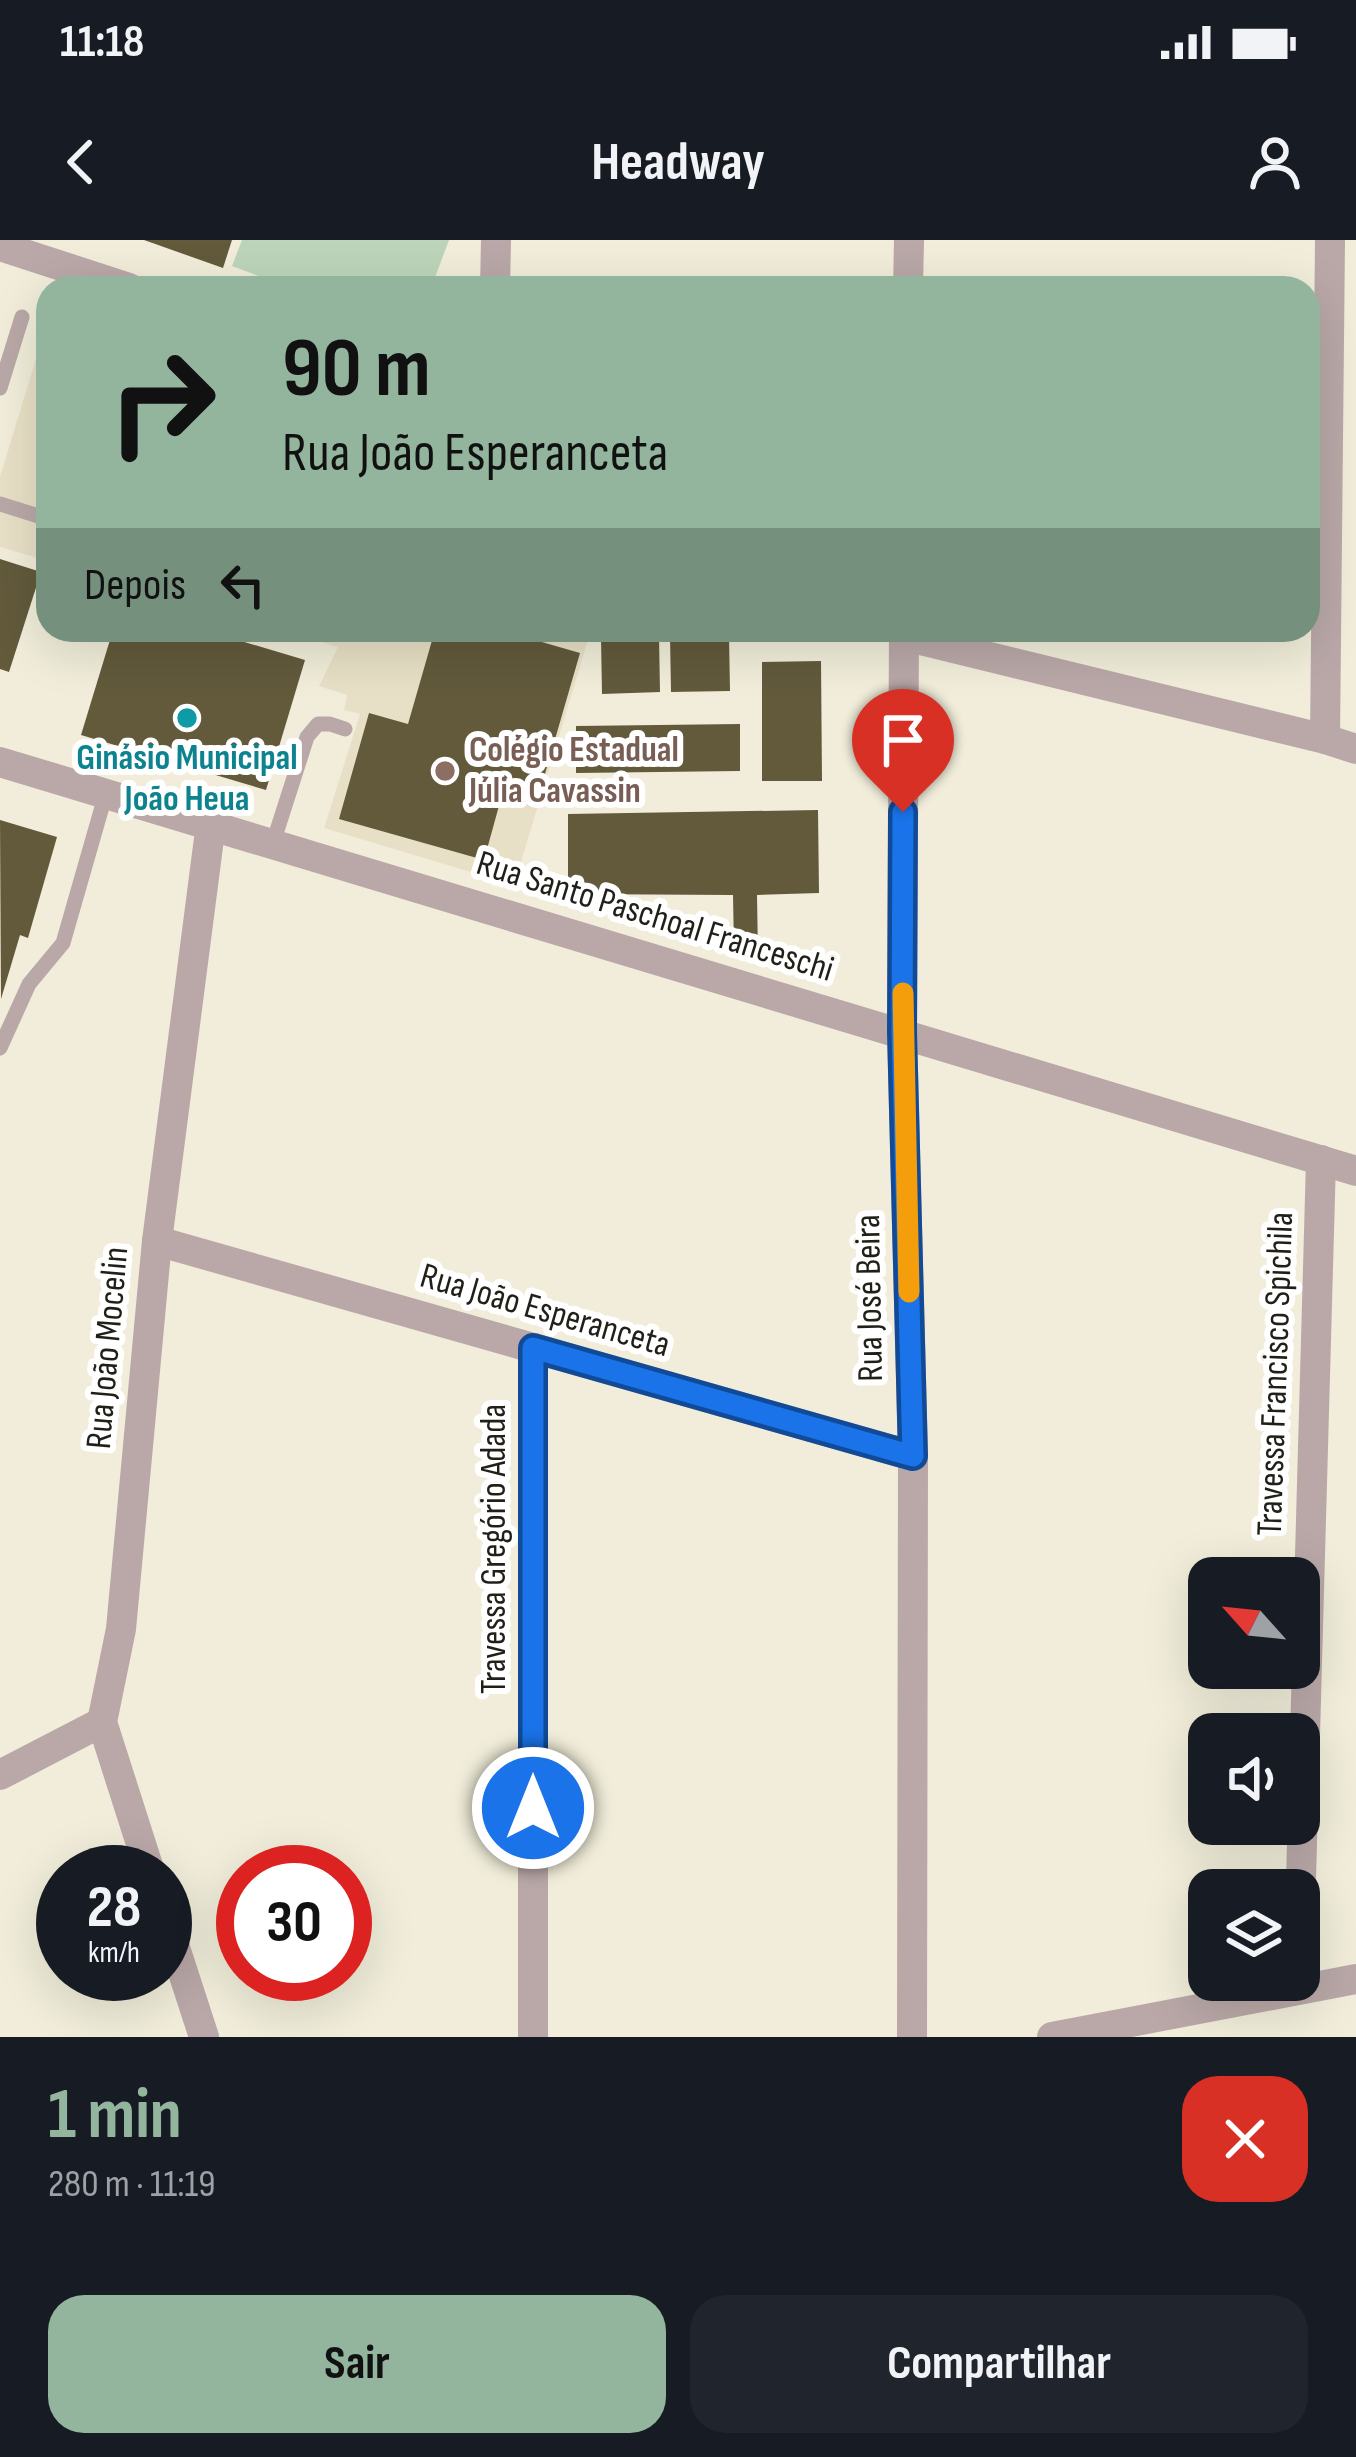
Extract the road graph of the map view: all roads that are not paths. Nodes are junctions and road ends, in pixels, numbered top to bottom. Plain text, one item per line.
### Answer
1 (496, 240) edge
2 (908, 240) edge
3 (1330, 240) edge
4 (0, 246) edge
5 (91, 276) edge
6 (495, 276) edge
7 (908, 276) edge
8 (22, 316) dead end
9 (0, 388) edge
10 (0, 504) edge
11 (36, 515) edge
12 (904, 642) edge
13 (940, 642) edge
14 (345, 729) dead end
15 (1324, 739) junction
16 (1356, 749) edge
17 (0, 762) edge
18 (106, 793) junction
19 (211, 824) junction
20 (273, 843) junction
21 (902, 1032) junction
22 (0, 1048) edge
23 (1321, 1160) junction
24 (1356, 1171) edge
25 (157, 1241) junction
26 (533, 1348) junction
27 (913, 1456) junction
28 (102, 1722) junction
29 (0, 1775) edge
30 (141, 1845) edge
31 (1301, 1869) edge
32 (1356, 1979) edge
33 (1320, 1983) edge
34 (192, 2000) edge
35 (1222, 2001) edge
36 (204, 2037) edge
37 (533, 2037) edge
38 (912, 2037) edge
39 (1052, 2037) edge

1 - 6 street
2 - 7 street
3 - 15 street
4 - 5 street
8 - 9 lane
10 - 11 lane
12 - 21 street, Rua José Beira
13 - 15 street
14 - 20 lane
15 - 16 street
17 - 18 street, Rua Santo Paschoal Franceschi
18 - 19 street, Rua Santo Paschoal Franceschi
18 - 22 lane
19 - 20 street, Rua Santo Paschoal Franceschi
19 - 25 street, Rua João Mocelin
20 - 21 street, Rua Santo Paschoal Franceschi
21 - 23 street, Rua Santo Paschoal Franceschi
21 - 27 street, Rua José Beira
23 - 24 street, Rua Santo Paschoal Franceschi
23 - 31 street, Travessa Francisco Spichila
25 - 26 street, Rua João Esperanceta
25 - 28 street, Rua João Mocelin
26 - 27 street, Rua João Esperanceta
26 - 37 street, Travessa Gregório Adada
27 - 38 street, Rua José Beira
28 - 29 street
28 - 30 street, Rua João Mocelin
32 - 33 street
34 - 36 street
35 - 39 street

